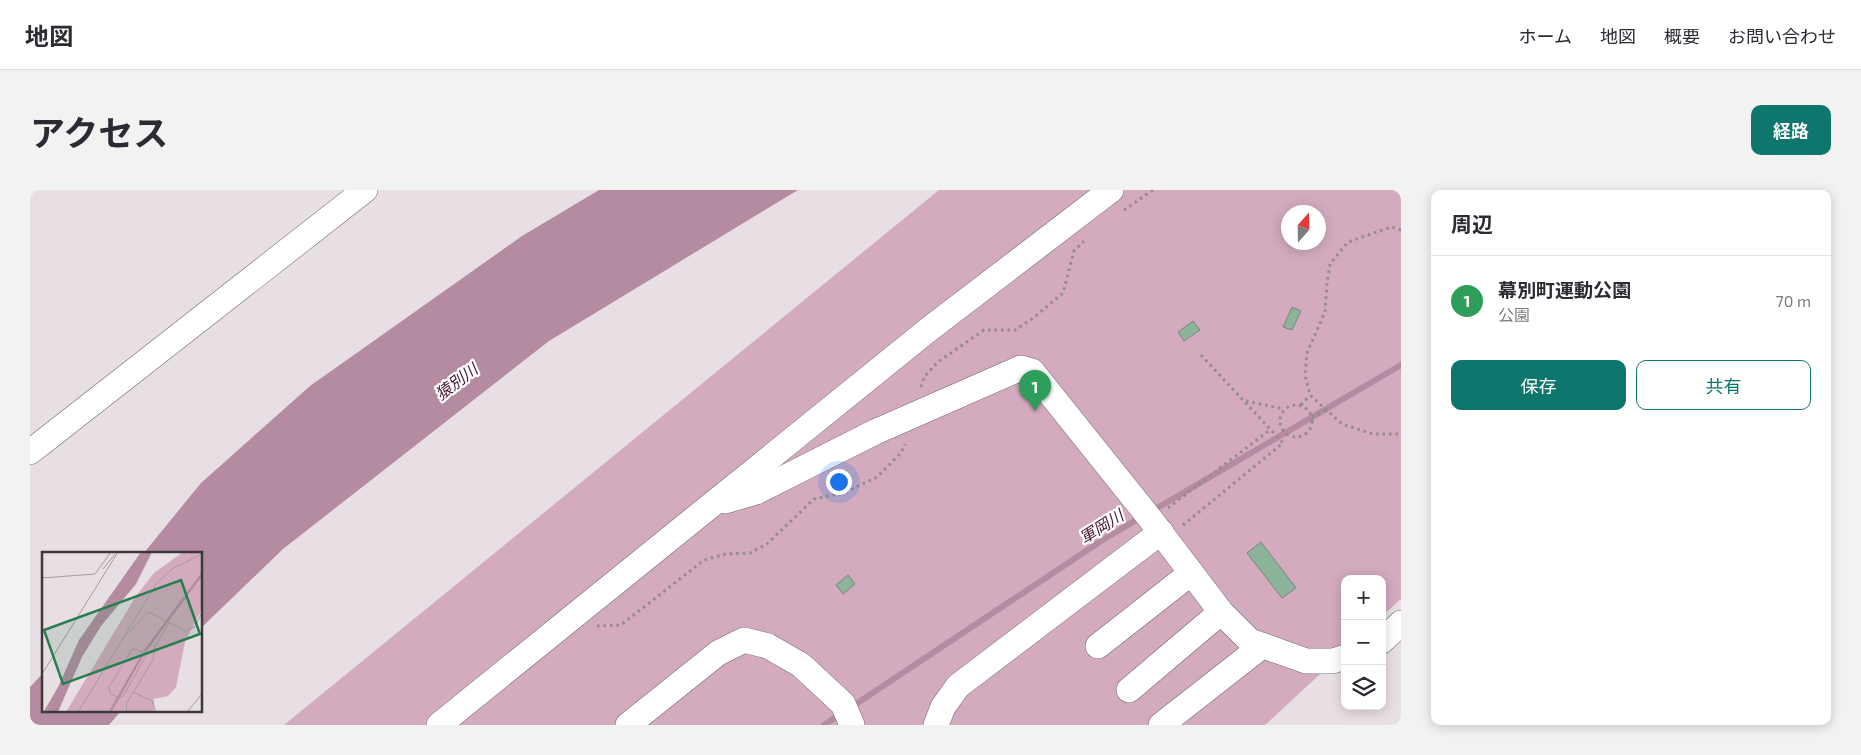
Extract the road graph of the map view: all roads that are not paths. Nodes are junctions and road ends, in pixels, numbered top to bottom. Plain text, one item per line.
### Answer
1 (365, 190) edge
2 (1111, 190) edge
3 (30, 452) edge
4 (712, 506) junction
5 (1160, 530) junction
6 (1191, 573) junction
7 (1221, 612) junction
8 (1401, 622) edge
9 (1386, 637) edge
10 (1098, 646) dead end
11 (1262, 646) junction
12 (1341, 658) edge
13 (1129, 690) dead end
14 (439, 725) edge
15 (628, 725) edge
16 (852, 725) edge
17 (936, 725) edge
18 (1161, 725) edge

1 - 3 street
2 - 4 street
4 - 5 street
4 - 14 street
5 - 6 street
5 - 17 street
6 - 7 street
6 - 10 street
7 - 11 street
7 - 13 street
8 - 9 street
11 - 12 street
11 - 18 street
15 - 16 street

